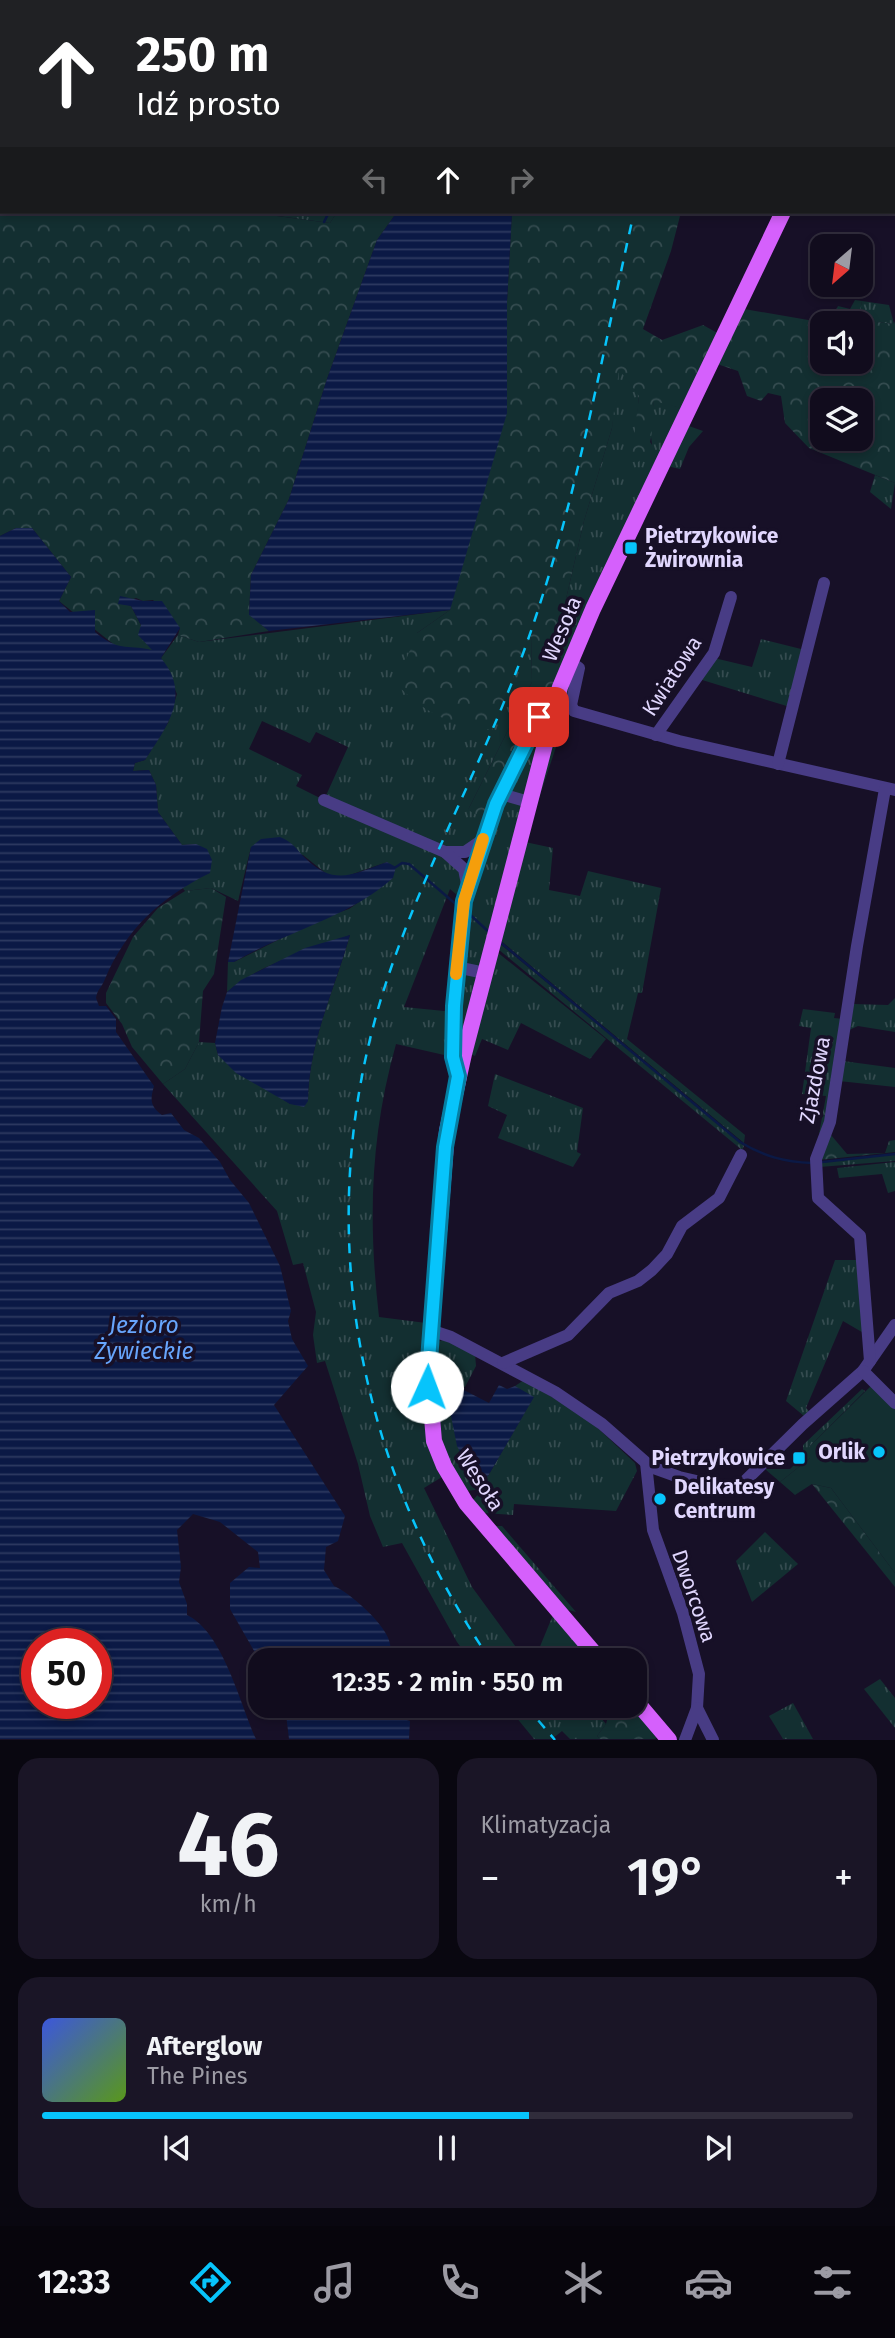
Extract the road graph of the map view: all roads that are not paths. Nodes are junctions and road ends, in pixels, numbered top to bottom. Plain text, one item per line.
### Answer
1 (782, 214) edge
2 (824, 583) dead end
3 (731, 597) dead end
4 (570, 662) junction
5 (560, 687) junction
6 (656, 735) junction
7 (778, 764) junction
8 (890, 790) edge
9 (501, 794) junction
10 (324, 800) dead end
11 (529, 802) junction
12 (484, 838) junction
13 (445, 852) junction
14 (466, 896) junction
15 (456, 967) junction
16 (485, 973) junction
17 (458, 1076) junction
18 (741, 1155) dead end
19 (895, 1325) edge
20 (430, 1330) junction
21 (503, 1363) junction
22 (867, 1366) junction
23 (895, 1403) edge
24 (646, 1463) junction
25 (590, 1648) edge
26 (697, 1709) junction
27 (647, 1714) edge
28 (669, 1740) edge
29 (685, 1740) edge
30 (713, 1740) edge

1 - 4 main road, Wesoła
2 - 7 street
3 - 6 street, Kwiatowa
4 - 5 main road, Wesoła
4 - 6 street
5 - 9 street
5 - 11 main road, Wesoła
6 - 7 street
7 - 8 street
8 - 22 street, Zjazdowa
9 - 11 street
9 - 12 street
10 - 13 street
11 - 16 main road, Wesoła
12 - 13 street
12 - 14 street
13 - 14 street
14 - 15 street
15 - 16 street
15 - 17 street
16 - 17 main road, Wesoła
17 - 20 main road, Wesoła
18 - 21 street
19 - 22 street
20 - 21 street
20 - 25 main road, Wesoła
21 - 24 street
22 - 23 street
22 - 24 street
24 - 26 street, Dworcowa
26 - 29 street, Dworcowa
26 - 30 street
27 - 28 main road

